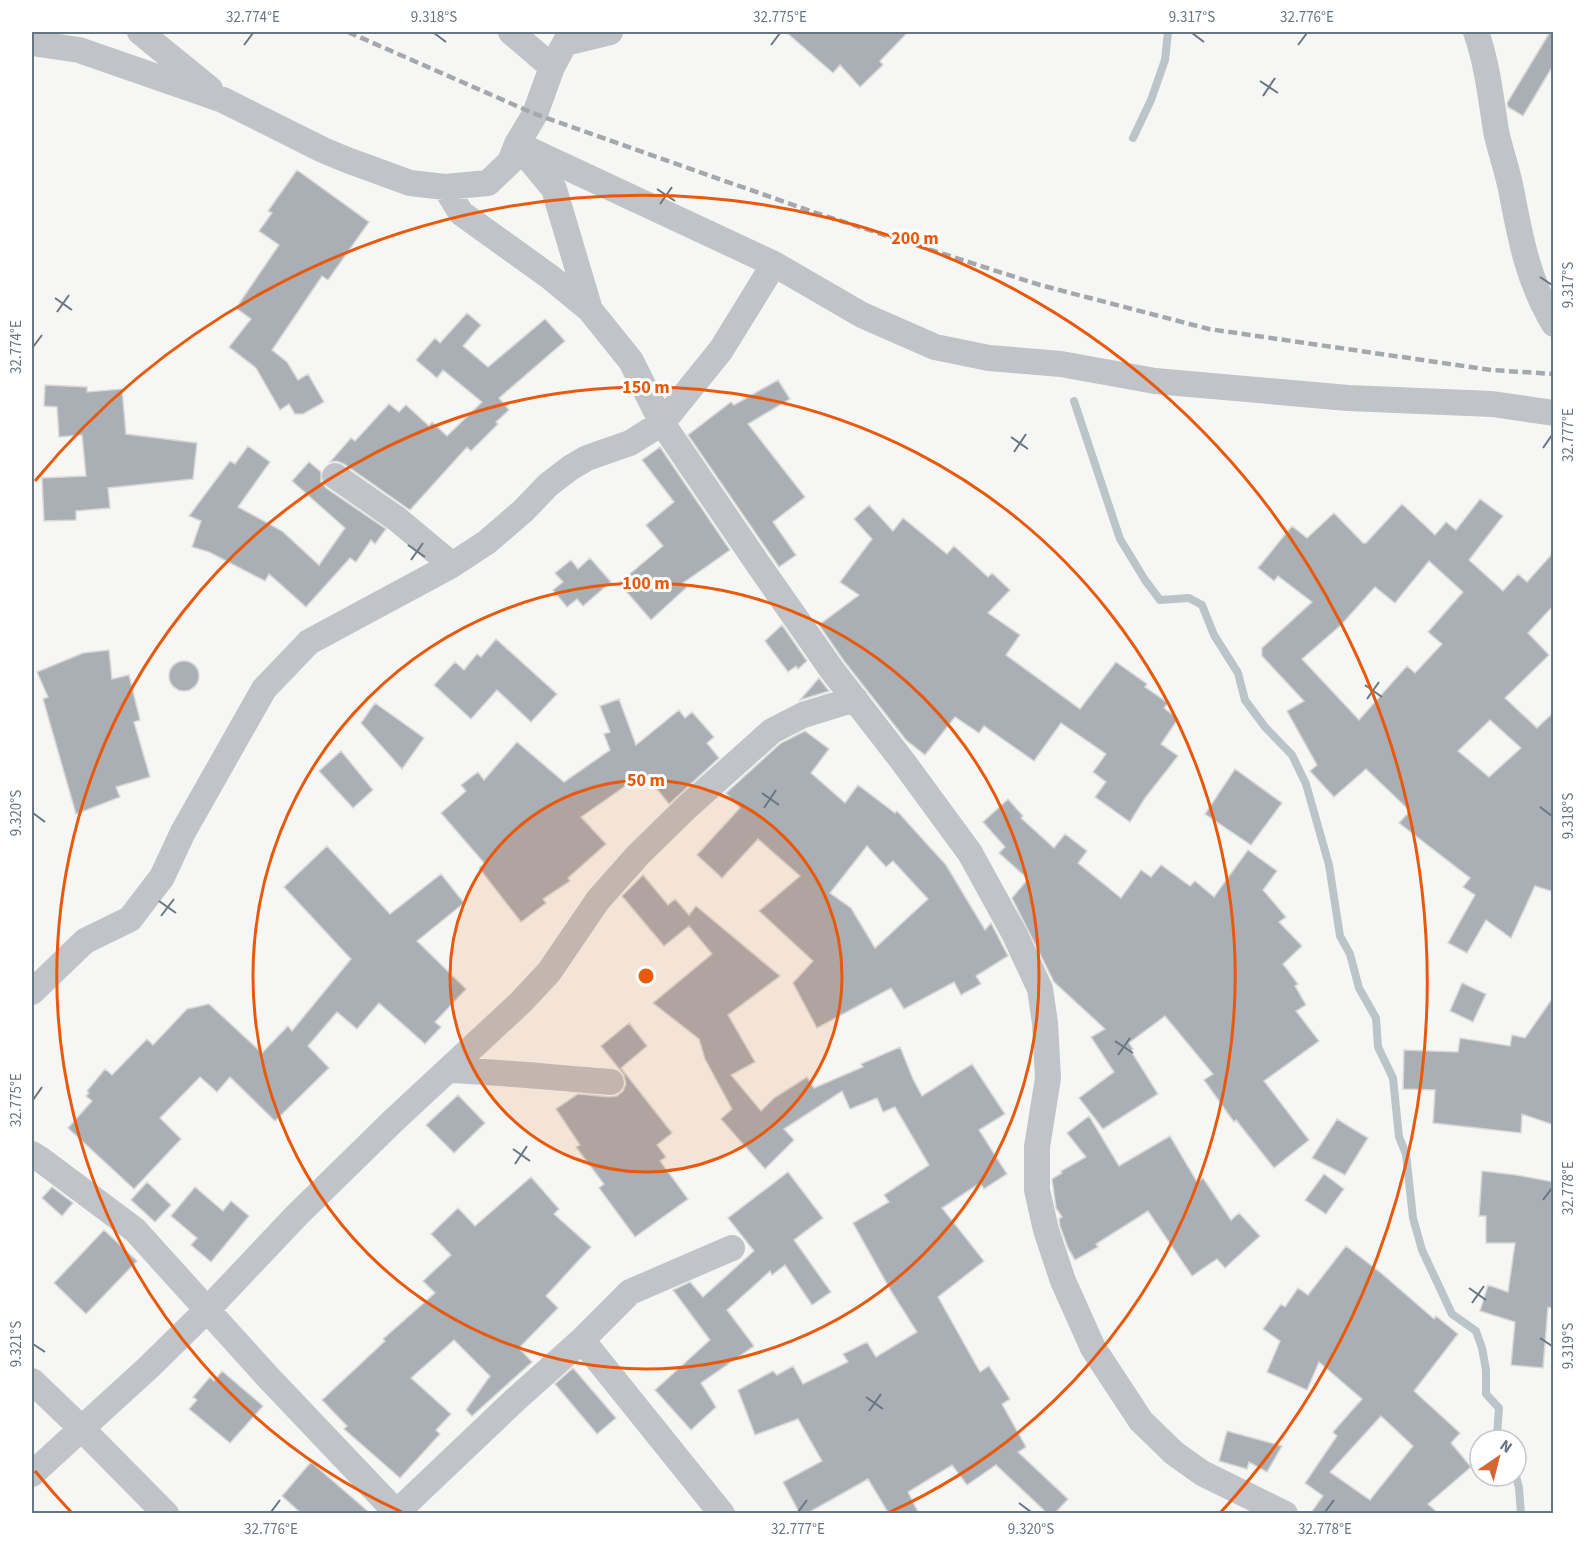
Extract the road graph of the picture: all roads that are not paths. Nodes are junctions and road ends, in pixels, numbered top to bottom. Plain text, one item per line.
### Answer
1 (140, 32) edge
2 (511, 32) edge
3 (610, 32) edge
4 (1476, 32) edge
5 (568, 37) edge
6 (32, 43) edge
7 (552, 67) junction
8 (223, 100) junction
9 (517, 144) junction
10 (445, 187) junction
11 (774, 264) junction
12 (590, 310) junction
13 (1554, 324) edge
14 (1554, 413) edge
15 (662, 423) junction
16 (335, 476) dead end
17 (452, 565) junction
18 (855, 699) junction
19 (32, 992) edge
20 (448, 1070) junction
21 (611, 1082) dead end
22 (32, 1155) edge
23 (732, 1248) dead end
24 (208, 1309) junction
25 (582, 1340) junction
26 (32, 1381) edge
27 (81, 1428) junction
28 (32, 1473) edge
29 (396, 1513) edge
30 (166, 1514) edge
31 (722, 1514) edge
32 (1285, 1514) edge

1 - 8 street
2 - 7 street
3 - 5 street
4 - 13 street
5 - 7 street
6 - 8 street
7 - 9 street
8 - 10 street
9 - 10 street
9 - 11 street
9 - 12 street
10 - 12 street
11 - 14 street
11 - 15 street
12 - 15 street
15 - 17 street
15 - 18 street
16 - 17 street
17 - 19 street
18 - 20 street
18 - 32 street
20 - 21 street
20 - 24 street
22 - 24 street
23 - 25 street
24 - 27 street
24 - 29 street
25 - 29 street
25 - 31 street
26 - 27 street
27 - 28 street
27 - 30 street

